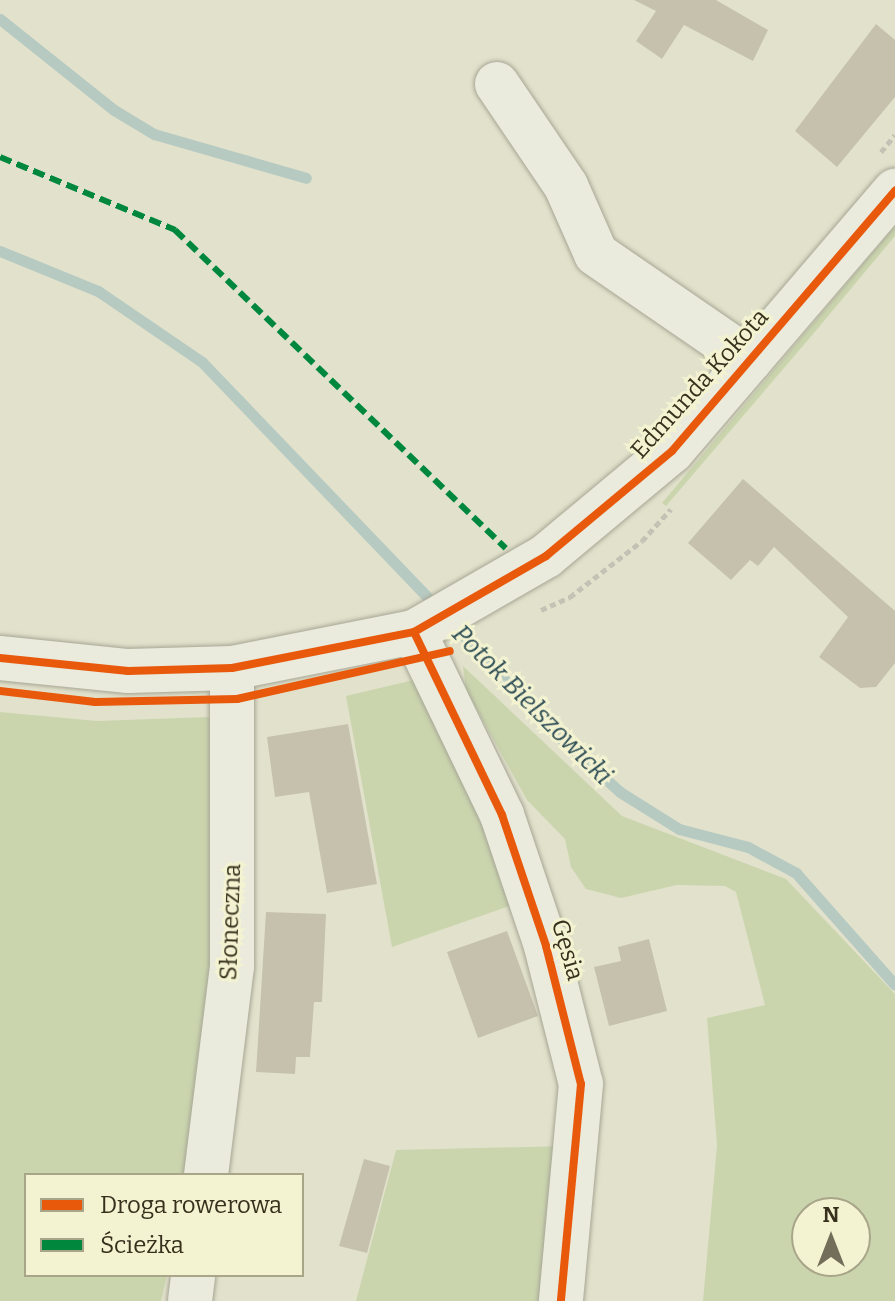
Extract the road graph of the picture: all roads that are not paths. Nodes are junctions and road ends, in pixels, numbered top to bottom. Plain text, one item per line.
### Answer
1 (497, 84) dead end
2 (895, 191) edge
3 (750, 360) junction
4 (420, 629) junction
5 (0, 658) edge
6 (232, 668) junction
7 (206, 1173) edge
8 (193, 1277) edge
9 (190, 1301) edge
10 (561, 1301) edge

1 - 3 street
2 - 3 street, Edmunda Kokota
3 - 4 street, Edmunda Kokota
4 - 6 street, Edmunda Kokota
4 - 10 street, Gęsia
5 - 6 street, Edmunda Kokota
6 - 7 street, Słoneczna
8 - 9 street

